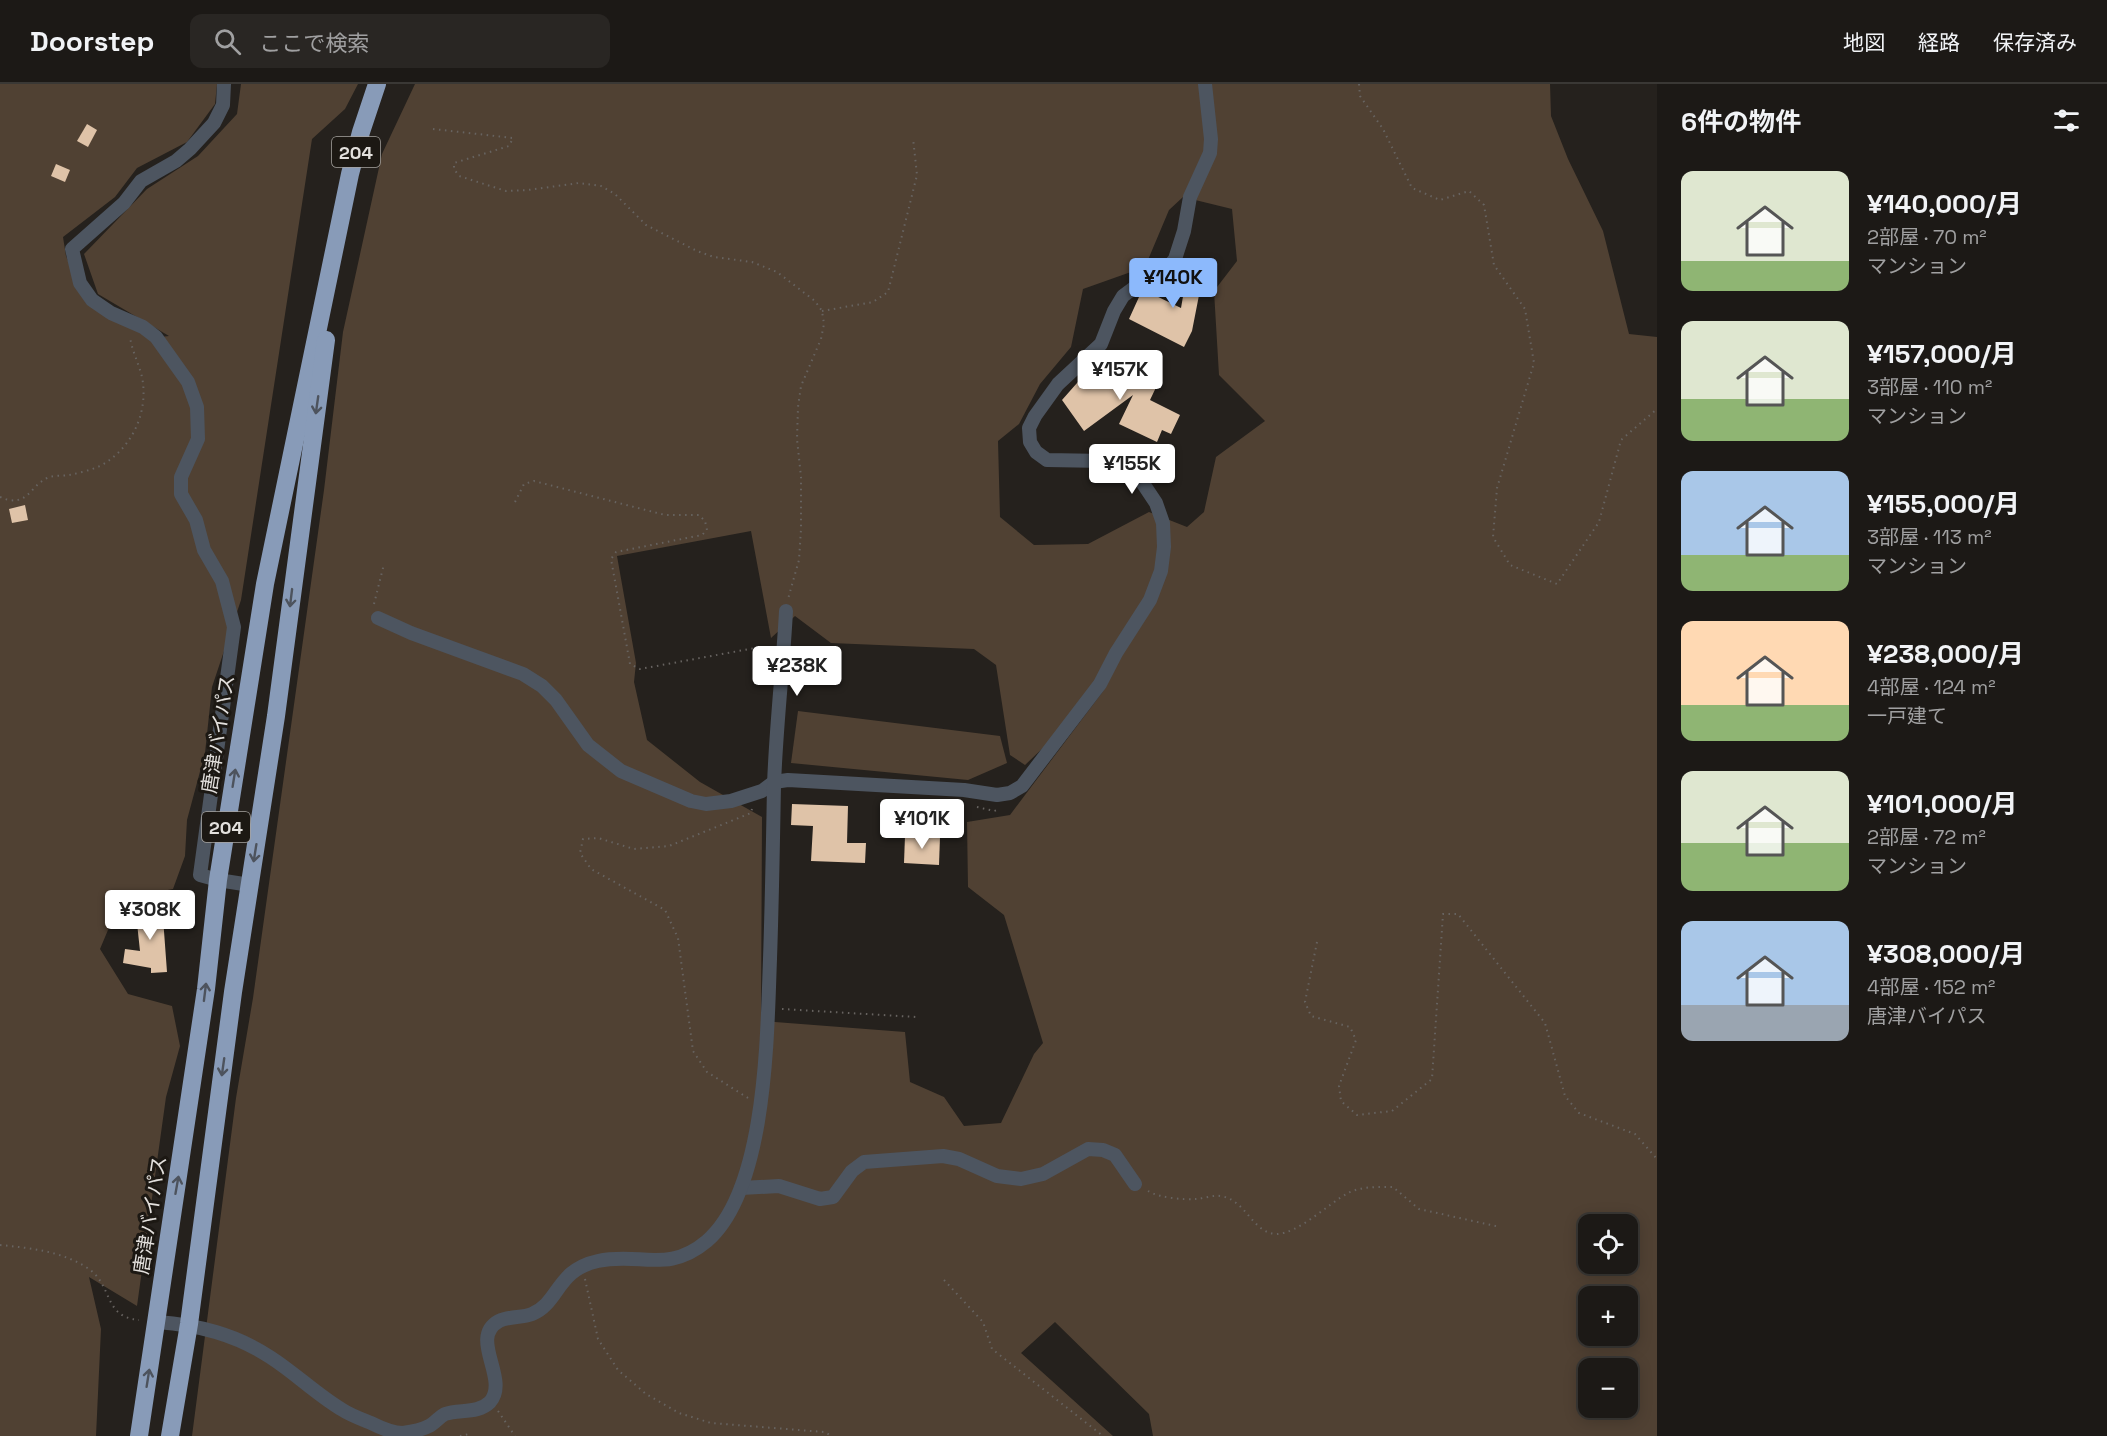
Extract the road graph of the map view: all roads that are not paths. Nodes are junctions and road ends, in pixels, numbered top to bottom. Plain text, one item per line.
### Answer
1 (224, 84) edge
2 (378, 84) edge
3 (1206, 84) edge
4 (340, 222) junction
5 (786, 610) road end
6 (378, 618) road end
7 (774, 782) junction
8 (218, 880) junction
9 (250, 885) junction
10 (1135, 1184) road end
11 (741, 1188) junction
12 (157, 1322) junction
13 (189, 1324) junction
14 (139, 1436) edge
15 (170, 1436) edge

1 - 8 street
2 - 4 highway, 唐津バイパス / 204
3 - 7 street
8 -> 4 highway, 唐津バイパス / 204
4 -> 9 highway, 唐津バイパス / 204
5 - 7 street
6 - 7 street
7 - 11 street
8 - 9 street
12 -> 8 highway, 唐津バイパス / 204
9 -> 13 highway, 唐津バイパス / 204
10 - 11 street
11 - 13 street
12 - 13 street
14 -> 12 highway, 唐津バイパス / 204
13 - 15 highway, 唐津バイパス / 204

